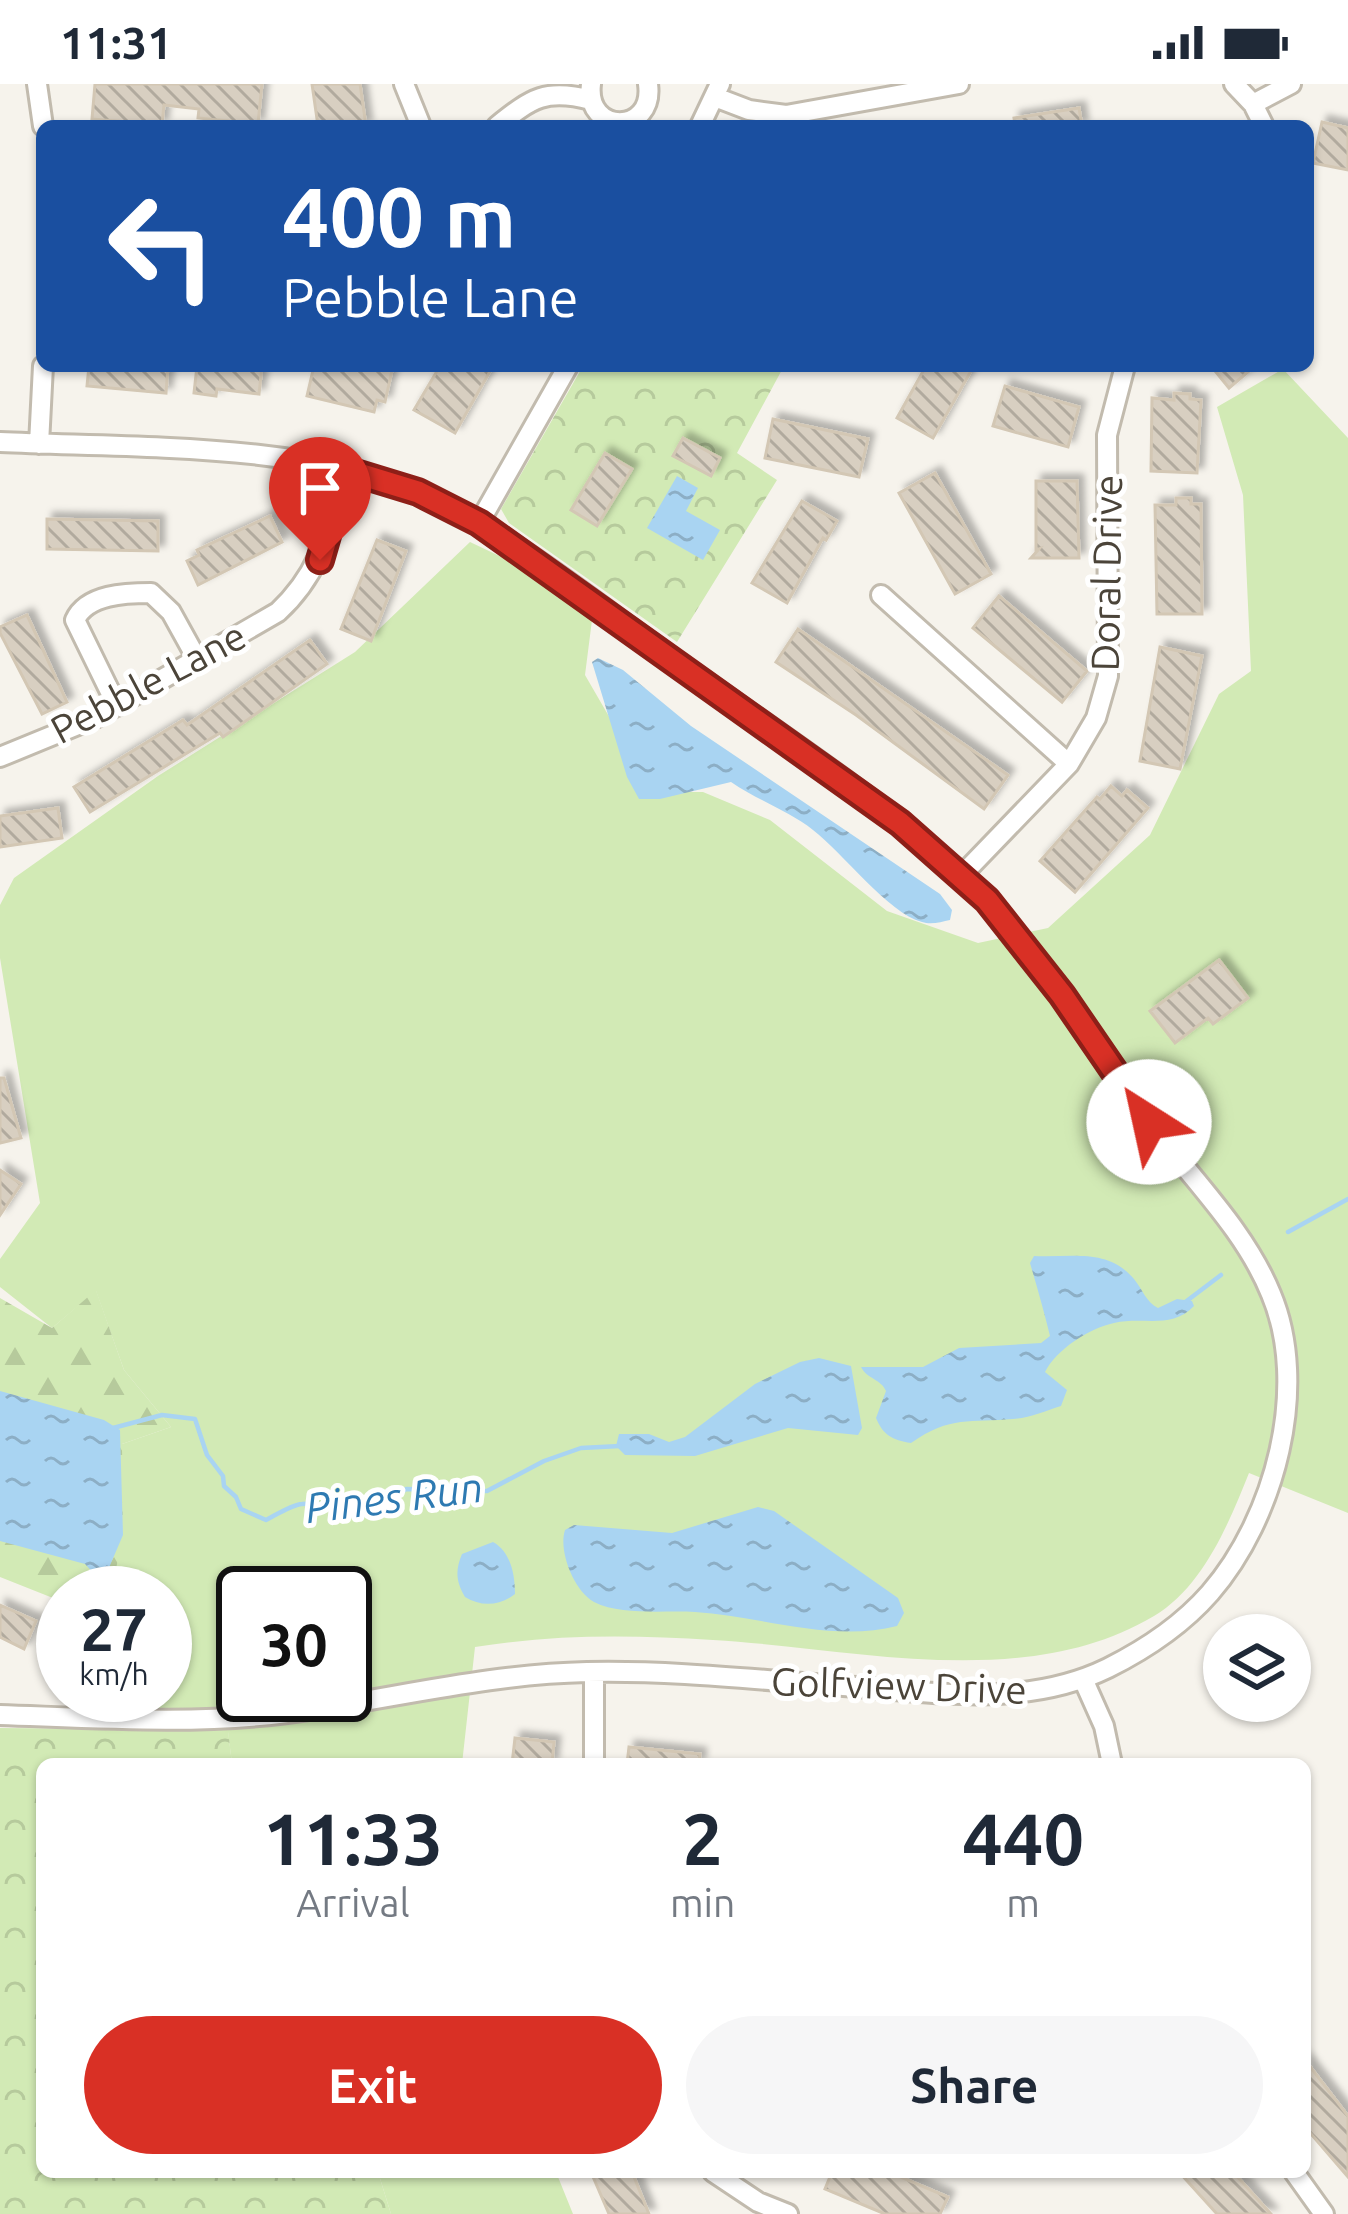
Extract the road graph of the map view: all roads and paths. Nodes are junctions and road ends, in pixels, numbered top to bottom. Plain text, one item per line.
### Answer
1 (37, 84) edge
2 (404, 84) edge
3 (648, 84) edge
4 (958, 84) edge
5 (1234, 84) edge
6 (1291, 84) edge
7 (718, 90) edge
8 (591, 92) edge
9 (1253, 104) junction
10 (43, 120) edge
11 (419, 120) edge
12 (506, 120) edge
13 (612, 120) edge
14 (632, 120) edge
15 (703, 120) edge
16 (1261, 120) edge
17 (43, 372) edge
18 (565, 372) edge
19 (1120, 372) edge
20 (0, 442) edge
21 (39, 444) junction
22 (346, 470) junction
23 (479, 523) junction
24 (881, 595) dead end
25 (197, 658) junction
26 (117, 706) junction
27 (0, 757) edge
28 (1069, 764) junction
29 (962, 875) junction
30 (594, 1672) junction
31 (1083, 1679) junction
32 (0, 1715) edge
33 (594, 1758) edge
34 (1111, 1758) edge
35 (720, 2178) edge
36 (1298, 2178) edge
37 (756, 2208) edge
38 (788, 2214) edge
39 (1324, 2214) edge

1 - 10 street
2 - 11 street
3 - 14 street
4 - 7 street
5 - 9 street
6 - 9 street
7 - 15 street
8 - 12 street
8 - 13 street
9 - 16 street
17 - 21 street
18 - 23 street
19 - 28 street, Doral Drive
20 - 21 street, Golfview Drive
21 - 22 street, Golfview Drive
22 - 23 street, Golfview Drive
22 - 25 street, Pebble Lane
23 - 29 street, Golfview Drive
24 - 28 street
25 - 26 street, Pebble Lane
25 - 26 street
26 - 27 street, Pebble Lane
28 - 29 street, Doral Drive
29 - 31 street, Golfview Drive
30 - 31 street, Golfview Drive
30 - 32 street, Golfview Drive
30 - 33 street
31 - 34 street
35 - 37 street
36 - 39 street
37 - 38 street

